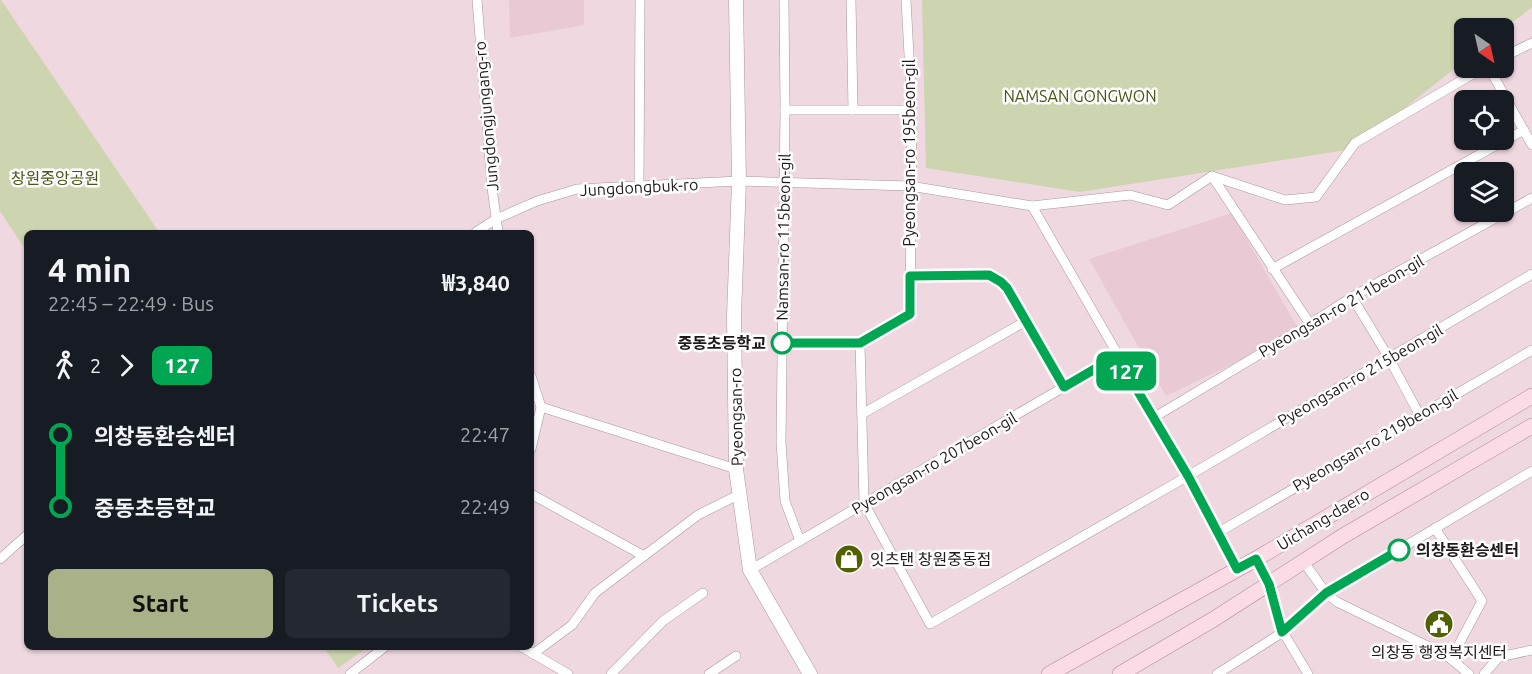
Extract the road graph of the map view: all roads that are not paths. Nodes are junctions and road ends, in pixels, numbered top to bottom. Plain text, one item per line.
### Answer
1 (477, 0) edge
2 (640, 0) edge
3 (736, 0) edge
4 (784, 0) edge
5 (851, 0) edge
6 (906, 0) edge
7 (1532, 43) edge
8 (1514, 52) edge
9 (1466, 78) edge
10 (1495, 78) edge
11 (785, 110) junction
12 (853, 110) junction
13 (912, 110) junction
14 (1524, 130) junction
15 (1532, 145) edge
16 (1212, 176) junction
17 (739, 181) junction
18 (784, 181) junction
19 (910, 186) junction
20 (639, 187) junction
21 (1532, 198) edge
22 (1032, 206) junction
23 (496, 219) junction
24 (479, 230) edge
25 (498, 230) edge
26 (1272, 269) junction
27 (1532, 274) edge
28 (910, 276) junction
29 (1352, 297) junction
30 (1026, 321) junction
31 (1310, 324) junction
32 (782, 343) junction
33 (860, 343) junction
34 (1532, 350) edge
35 (1117, 356) junction
36 (1389, 358) junction
37 (534, 385) edge
38 (1064, 387) junction
39 (1532, 396) edge
40 (541, 407) junction
41 (862, 414) junction
42 (1419, 414) junction
43 (1153, 418) junction
44 (1532, 426) edge
45 (534, 437) edge
46 (736, 469) junction
47 (1532, 471) edge
48 (1188, 476) junction
49 (740, 494) junction
50 (534, 496) edge
51 (864, 503) junction
52 (1435, 528) junction
53 (1219, 532) junction
54 (24, 538) edge
55 (800, 540) junction
56 (644, 556) junction
57 (0, 559) edge
58 (1256, 559) junction
59 (1304, 561) junction
60 (1237, 569) junction
61 (750, 570) junction
62 (1269, 584) junction
63 (703, 593) dead end
64 (1326, 593) junction
65 (1282, 632) junction
66 (381, 650) edge
67 (526, 650) edge
68 (1532, 650) edge
69 (533, 654) junction
70 (736, 656) dead end
71 (1451, 659) junction
72 (350, 674) edge
73 (568, 674) edge
74 (611, 674) edge
75 (709, 674) edge
76 (810, 674) edge
77 (1049, 674) edge
78 (1120, 674) edge
79 (1217, 674) edge
80 (1308, 674) edge
81 (1469, 674) edge
82 (1484, 674) edge

1 - 23 street, Jungdongjungang-ro
2 - 20 street
3 - 17 main road, Pyeongsan-ro
4 - 11 street, Namsan-ro 115beon-gil
5 - 12 street
6 - 13 street, Pyeongsan-ro 195beon-gil
7 - 8 street
9 - 16 street
10 - 14 street
11 - 12 street
11 - 18 street, Namsan-ro 115beon-gil
12 - 13 street
13 - 19 street, Pyeongsan-ro 195beon-gil
14 - 15 street
14 - 26 street
16 - 22 street, Jungdongbuk-ro
16 - 26 street
17 - 18 street, Jungdongbuk-ro
17 - 20 street, Jungdongbuk-ro
17 - 46 main road, Pyeongsan-ro
18 - 19 street, Jungdongbuk-ro
18 - 32 street, Namsan-ro 115beon-gil
19 - 22 street, Jungdongbuk-ro
19 - 28 street, Pyeongsan-ro 195beon-gil
20 - 23 street, Jungdongbuk-ro
21 - 29 street, Pyeongsan-ro 211beon-gil
22 - 35 street
23 - 24 street, Jungdongbuk-ro
23 - 25 street, Jungdongjungang-ro
26 - 31 street
27 - 36 street, Pyeongsan-ro 215beon-gil
28 - 30 street
28 - 33 street, Pyeongsan-ro 195beon-gil
29 - 31 street, Pyeongsan-ro 211beon-gil
29 - 36 street
30 - 38 street
30 - 41 street
31 - 43 street, Pyeongsan-ro 211beon-gil
32 - 33 street
32 - 55 street, Namsan-ro 115beon-gil
33 - 41 street
34 - 42 street, Pyeongsan-ro 219beon-gil
35 - 38 street, Pyeongsan-ro 207beon-gil
35 - 43 street
36 - 42 street
36 - 48 street, Pyeongsan-ro 215beon-gil
37 - 40 street
38 - 51 street, Pyeongsan-ro 207beon-gil
39 - 58 main road, Uichang-daero
40 - 45 street
40 - 46 street
41 - 51 street
42 - 53 street, Pyeongsan-ro 219beon-gil
43 - 48 street
44 - 59 main road, Uichang-daero
46 - 49 main road, Pyeongsan-ro
47 - 52 street
48 - 51 street, Pyeongsan-ro 215beon-gil
48 - 53 street
49 - 56 street
49 - 61 main road, Pyeongsan-ro
50 - 56 street
51 - 55 street, Pyeongsan-ro 207beon-gil
52 - 64 street
52 - 71 street
53 - 60 street
54 - 57 street
55 - 61 street, Pyeongsan-ro 207beon-gil
56 - 69 street
58 - 60 main road, Uichang-daero
58 - 62 street
59 - 62 main road, Uichang-daero
59 - 64 street
60 - 77 main road, Uichang-daero
61 - 76 main road, Pyeongsan-ro
62 - 65 street
62 - 78 main road, Uichang-daero
63 - 74 street
64 - 65 street
64 - 71 street
65 - 79 street
65 - 80 street
66 - 72 street
67 - 69 street
68 - 82 street
69 - 73 street
70 - 75 street
71 - 81 street

